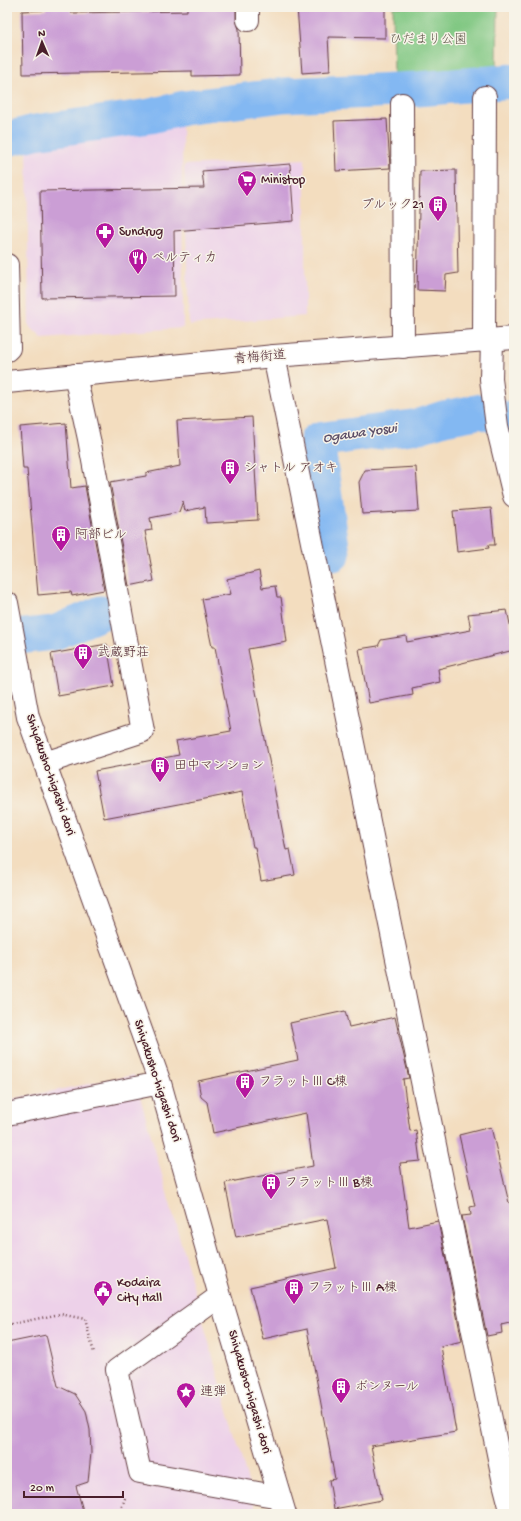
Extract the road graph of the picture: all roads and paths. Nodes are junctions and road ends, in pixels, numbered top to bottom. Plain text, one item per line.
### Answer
1 (485, 97) dead end
2 (402, 104) dead end
3 (7, 265) edge
4 (514, 338) edge
5 (488, 340) junction
6 (403, 347) junction
7 (7, 350) edge
8 (274, 356) junction
9 (75, 375) junction
10 (7, 382) edge
11 (514, 496) edge
12 (8, 610) edge
13 (45, 763) junction
14 (160, 1083) junction
15 (7, 1114) edge
16 (220, 1296) junction
17 (7, 1324) edge
18 (94, 1354) dead end
19 (282, 1506) edge
20 (512, 1514) edge

1 - 5 street
2 - 6 street
3 - 7 street
4 - 5 street, 青梅街道
5 - 6 street, 青梅街道
5 - 11 street
6 - 8 street, 青梅街道
8 - 9 street, 青梅街道
8 - 20 street
9 - 10 street, 青梅街道
9 - 13 street
12 - 13 street, Shiyakusho-higashi dori
13 - 14 street, Shiyakusho-higashi dori
14 - 15 street
14 - 16 street, Shiyakusho-higashi dori
16 - 19 street, Shiyakusho-higashi dori
16 - 19 street
17 - 18 path

